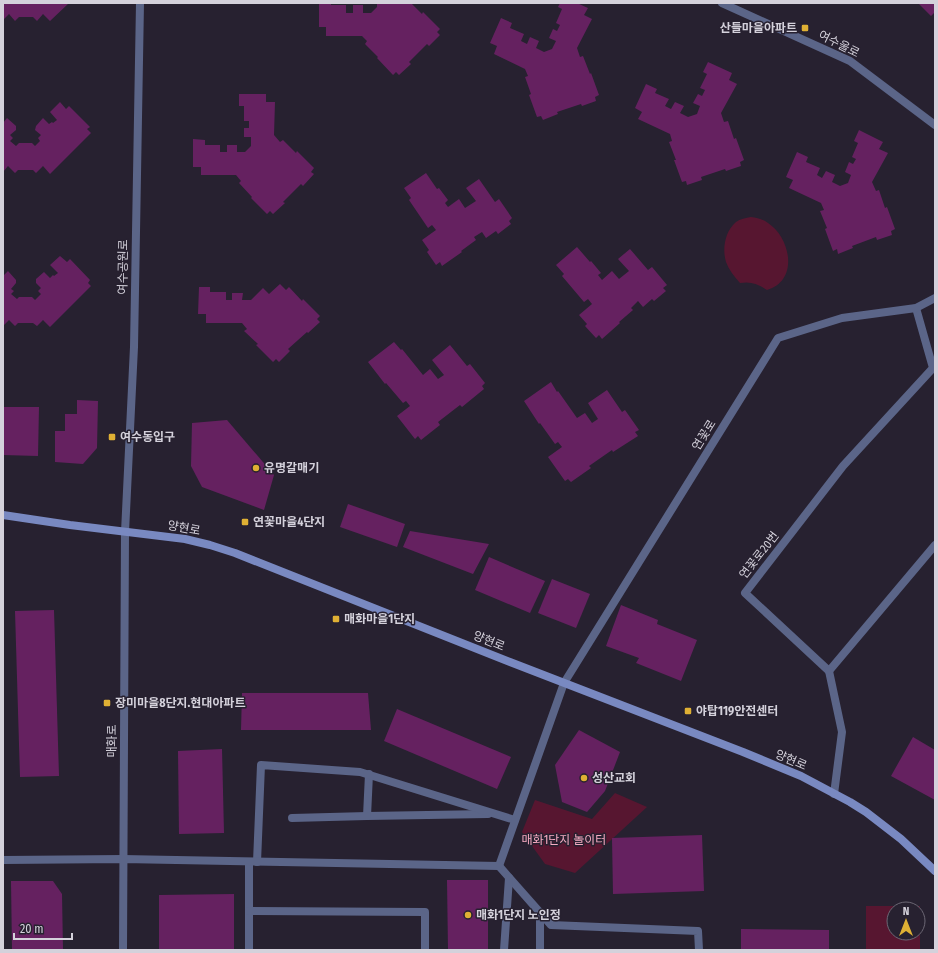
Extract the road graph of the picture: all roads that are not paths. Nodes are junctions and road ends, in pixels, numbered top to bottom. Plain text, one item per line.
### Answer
1 (140, 3) edge
2 (722, 3) edge
3 (935, 125) edge
4 (935, 298) edge
5 (916, 308) junction
6 (934, 368) edge
7 (3, 514) edge
8 (125, 532) junction
9 (935, 545) edge
10 (829, 671) junction
11 (564, 683) junction
12 (369, 774) junction
13 (834, 794) junction
14 (496, 814) junction
15 (367, 816) junction
16 (292, 818) dead end
17 (515, 820) junction
18 (123, 859) junction
19 (3, 860) edge
20 (253, 862) junction
21 (498, 866) junction
22 (935, 871) edge
23 (509, 878) junction
24 (249, 911) junction
25 (540, 913) junction
26 (123, 950) edge
27 (249, 950) edge
28 (425, 950) edge
29 (504, 950) edge
30 (540, 950) edge
31 (699, 950) edge

1 - 8 street, 여수공원로
2 - 3 street, 여수울로
4 - 5 street, 연꽃로
5 - 6 street, 연꽃로20번
5 - 11 street, 연꽃로
6 - 10 street, 연꽃로20번
7 - 8 main road, 양현로
8 - 11 main road, 양현로
8 - 18 street, 매화로
9 - 10 street
10 - 13 street
11 - 13 main road, 양현로
11 - 17 street, 연꽃로
12 - 14 street
12 - 15 street
12 - 20 street
13 - 22 main road, 양현로
14 - 15 street
14 - 17 street
15 - 16 street
17 - 21 street, 연꽃로
18 - 19 street
18 - 20 street
18 - 26 street, 매화로
20 - 21 street
20 - 24 street
21 - 23 street
23 - 25 street
23 - 29 street
24 - 27 street
24 - 28 street
25 - 30 street
25 - 31 street

